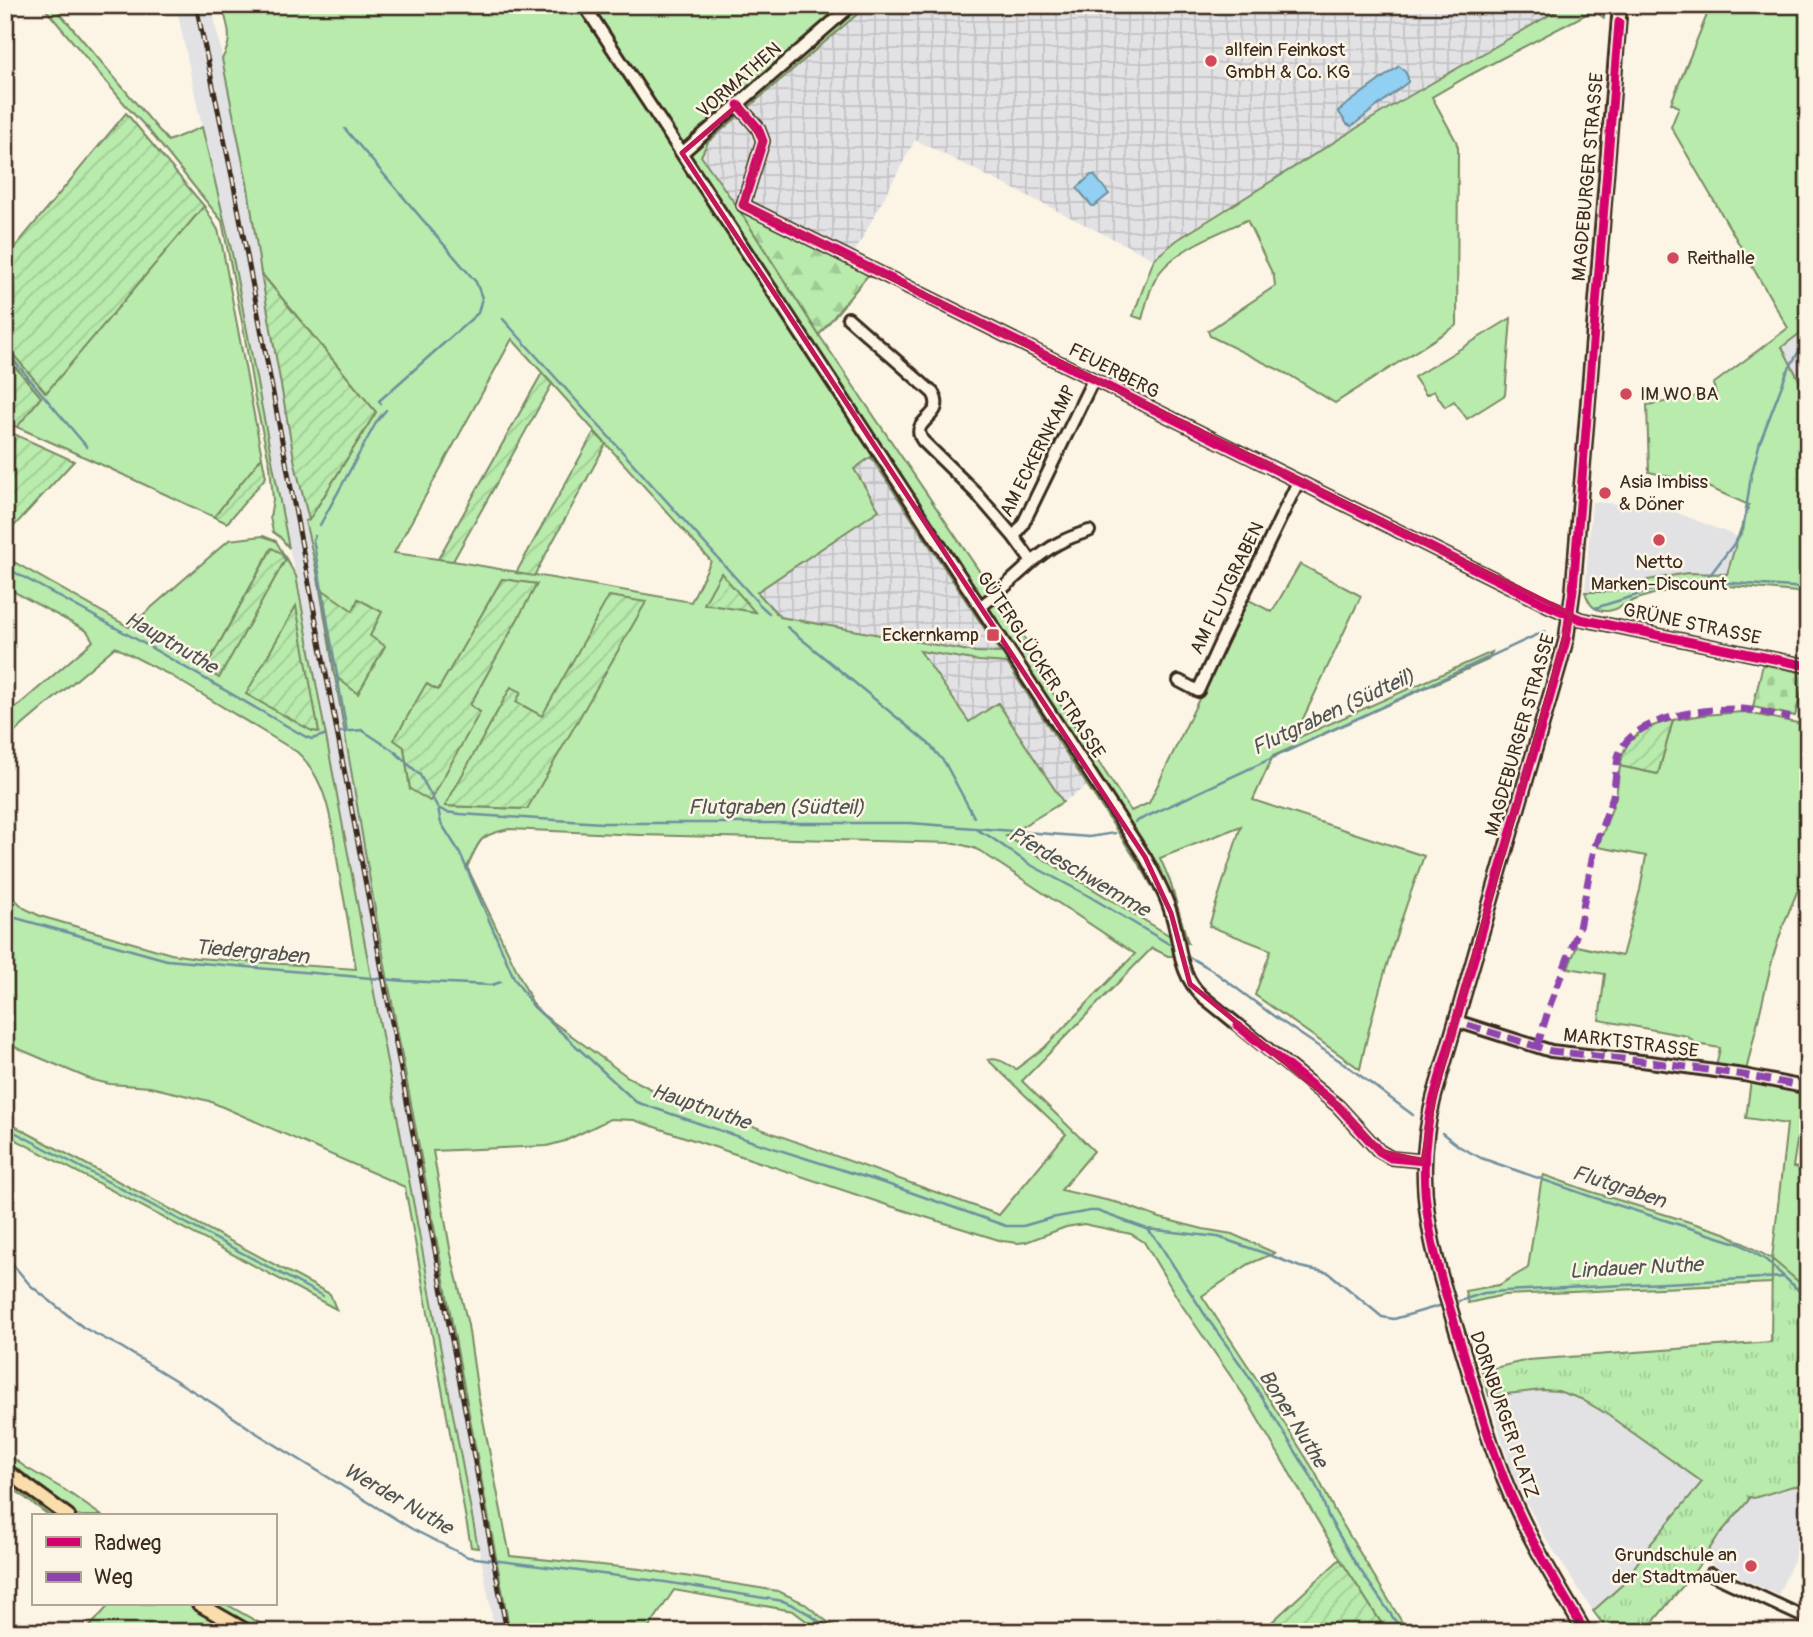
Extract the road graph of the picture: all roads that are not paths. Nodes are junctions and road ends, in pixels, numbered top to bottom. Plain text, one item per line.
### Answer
1 (584, 5) edge
2 (852, 5) edge
3 (1620, 5) edge
4 (738, 104) junction
5 (681, 153) junction
6 (848, 318) dead end
7 (1093, 380) junction
8 (1298, 482) junction
9 (1089, 531) dead end
10 (1014, 537) junction
11 (1032, 562) junction
12 (981, 606) junction
13 (1570, 614) junction
14 (1808, 666) edge
15 (1179, 681) dead end
16 (1456, 1021) junction
17 (1808, 1073) edge
18 (1423, 1161) junction
19 (1454, 1319) joint
20 (5, 1470) edge
21 (65, 1514) edge
22 (1712, 1574) dead end
23 (202, 1606) edge
24 (1808, 1619) edge
25 (248, 1632) edge
26 (1585, 1632) edge

1 - 5 street, GÜTERGLÜCKER STRASSE
2 - 4 street, VORMATHEN
3 - 13 main road, MAGDEBURGER STRASSE
4 - 5 street, VORMATHEN
4 - 7 street, FEUERBERG
5 - 12 street, GÜTERGLÜCKER STRASSE
6 - 10 street, AM ECKERNKAMP
7 - 8 street, FEUERBERG
7 - 10 street, AM ECKERNKAMP
8 - 13 street, FEUERBERG
8 - 15 street, AM FLUTGRABEN
9 - 11 street
10 - 11 street, AM ECKERNKAMP
11 - 12 street
12 - 18 street, GÜTERGLÜCKER STRASSE
13 - 14 street, GRÜNE STRASSE
13 - 16 main road, MAGDEBURGER STRASSE
16 - 17 street, MARKTSTRASSE
16 - 18 main road, MAGDEBURGER STRASSE
18 - 19 main road, MAGDEBURGER STRASSE
19 - 26 main road, DORNBURGER PLATZ
20 - 21 main road
22 - 24 street
23 - 25 main road

